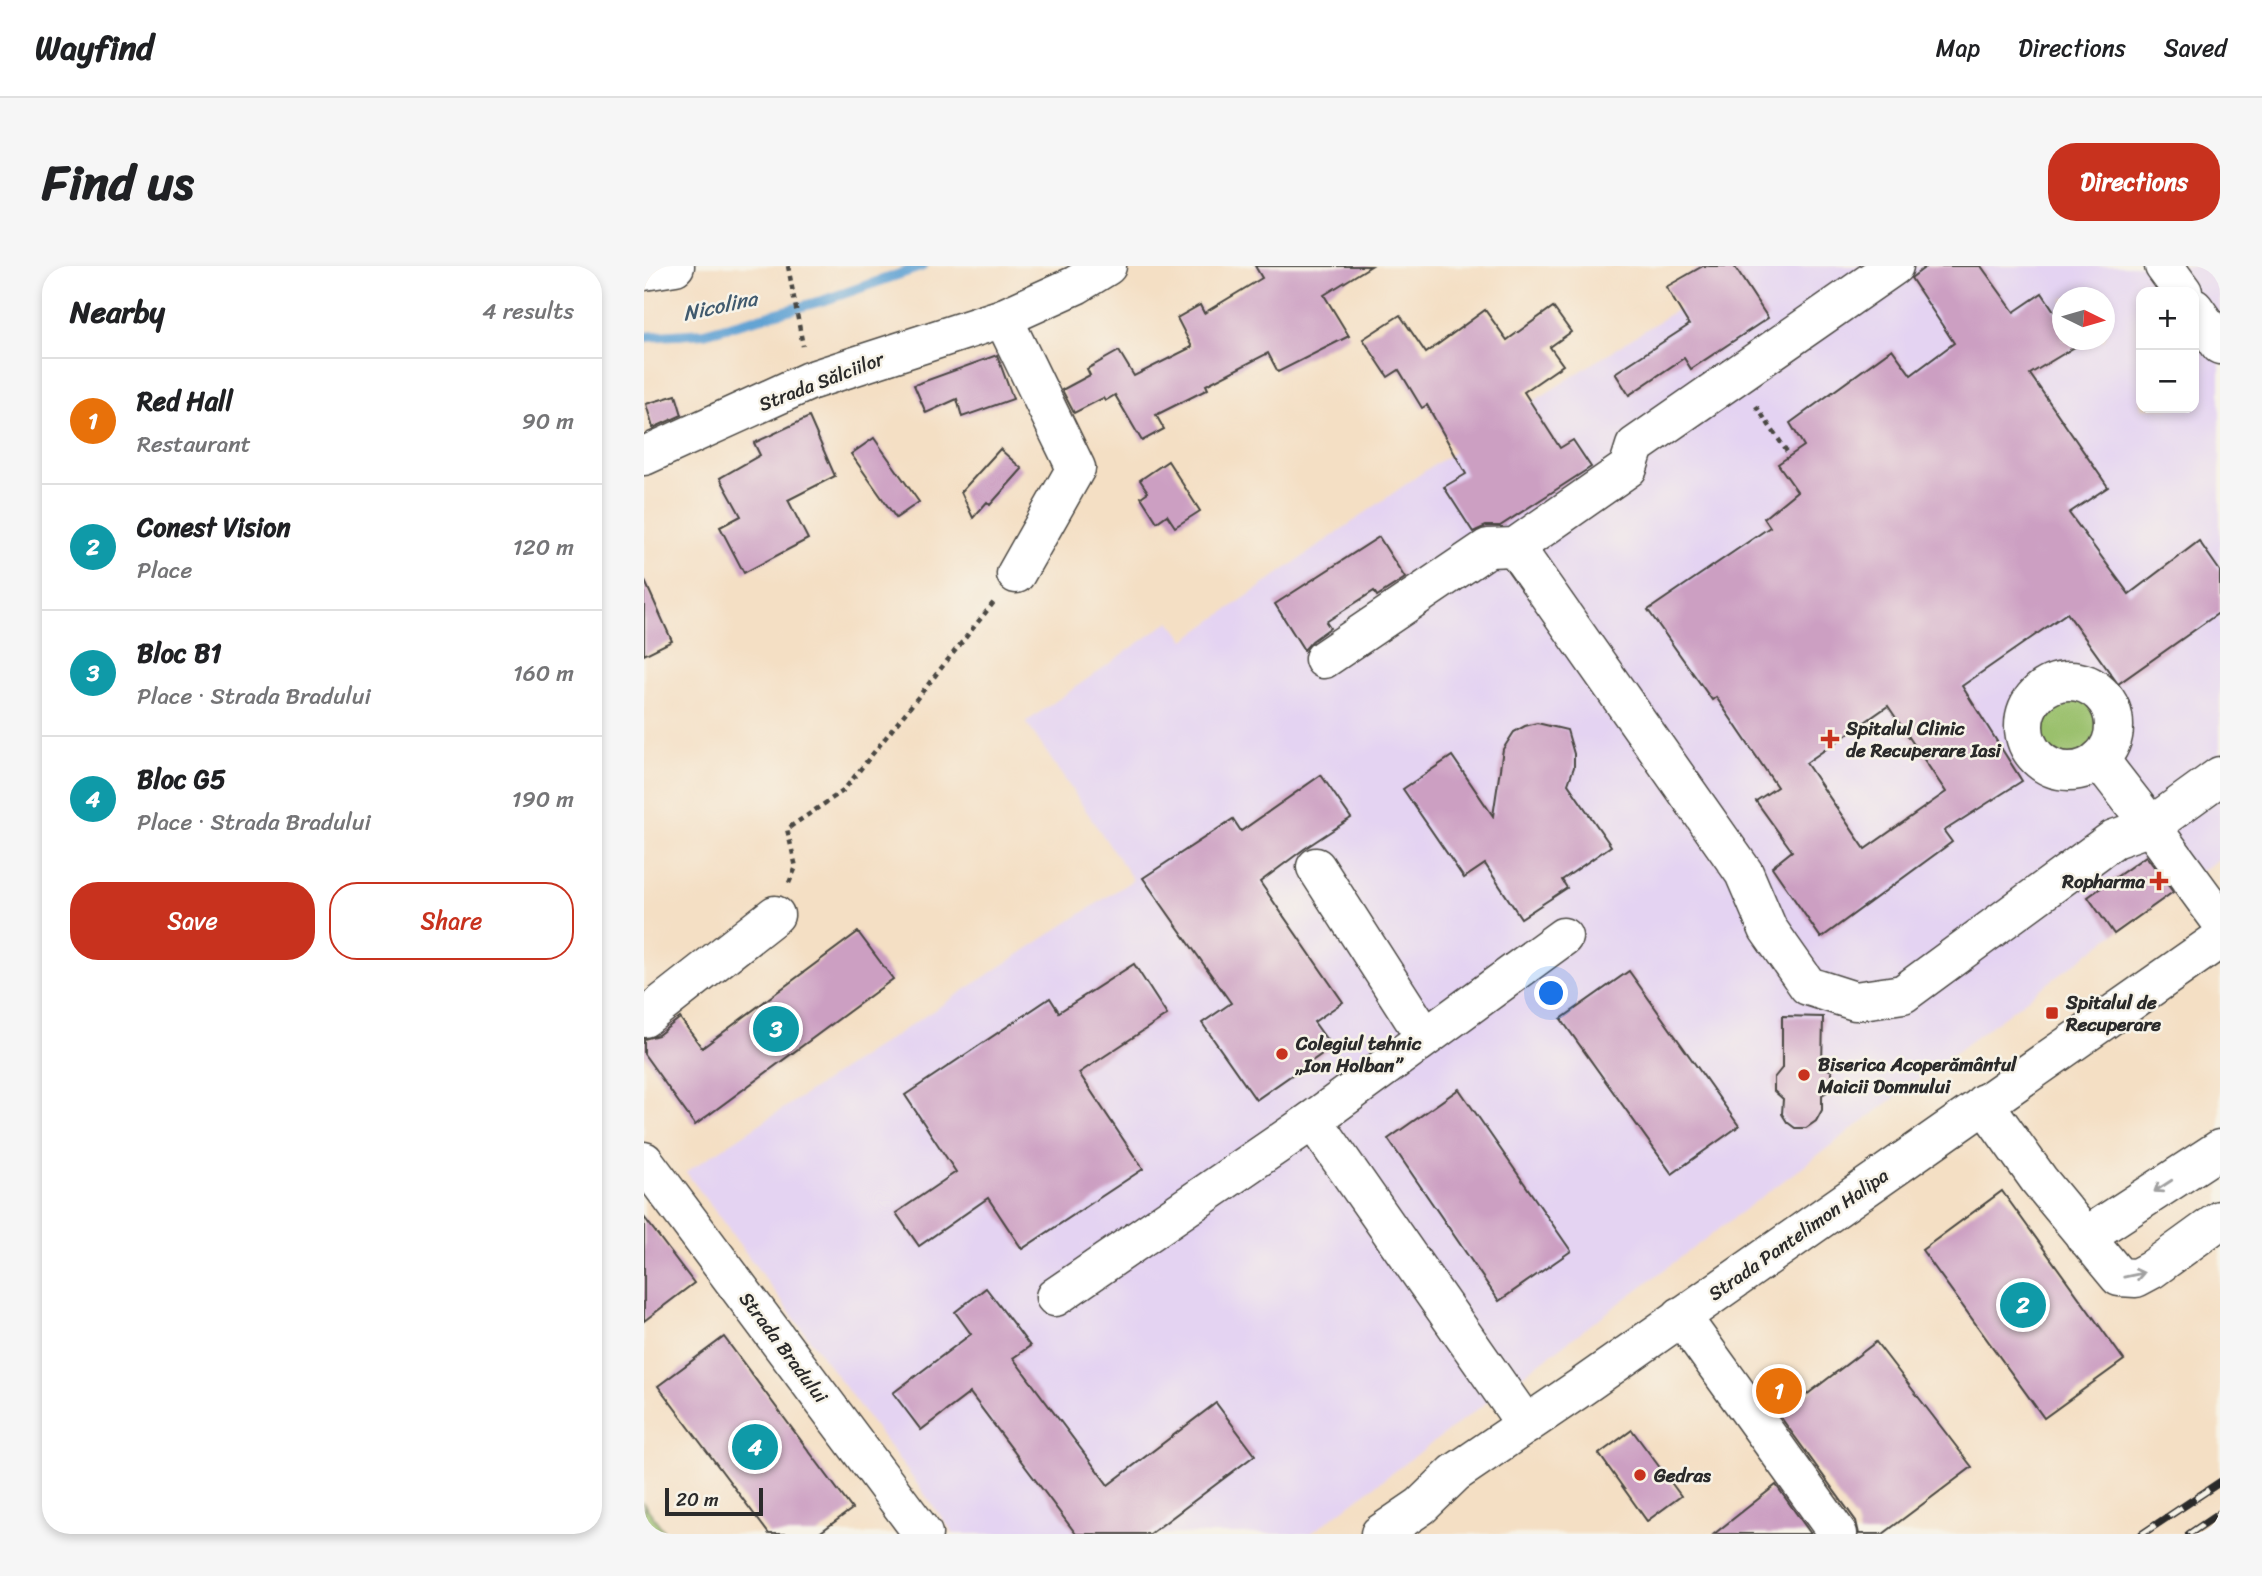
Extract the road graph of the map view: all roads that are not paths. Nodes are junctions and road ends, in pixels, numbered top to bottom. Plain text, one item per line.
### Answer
1 (675, 266) edge
2 (1108, 266) edge
3 (1894, 266) edge
4 (2164, 266) edge
5 (644, 271) edge
6 (2179, 287) edge
7 (2199, 315) edge
8 (1003, 318) junction
9 (2220, 345) edge
10 (644, 456) edge
11 (1515, 547) junction
12 (1016, 574) road end
13 (1324, 659) dead end
14 (2099, 760) dead end
15 (2220, 776) edge
16 (2151, 826) junction
17 (1317, 867) dead end
18 (775, 915) road end
19 (2220, 920) edge
20 (1563, 937) dead end
21 (2220, 939) edge
22 (644, 1018) edge
23 (1425, 1037) junction
24 (1984, 1104) junction
25 (1314, 1120) junction
26 (2220, 1149) edge
27 (644, 1161) edge
28 (2220, 1220) edge
29 (2085, 1237) junction
30 (1055, 1297) dead end
31 (1681, 1316) junction
32 (1527, 1425) junction
33 (1415, 1520) edge
34 (923, 1534) edge
35 (1380, 1534) edge
36 (1838, 1534) edge

1 - 5 street
2 - 8 street, Strada Sălciilor
3 - 11 street
4 - 6 street
7 - 9 street
8 - 10 street, Strada Sălciilor
8 - 12 street
11 - 13 street
11 - 16 street
14 - 16 street
15 - 16 street
16 - 19 street
17 - 23 street
18 - 22 street
20 - 23 street
21 - 24 street, Strada Pantelimon Halipa
23 - 25 street
24 - 29 street
24 - 31 street, Strada Pantelimon Halipa
25 - 30 street
25 - 32 street
26 -> 29 street
27 - 34 street, Strada Bradului
29 -> 28 street
31 - 32 street, Strada Pantelimon Halipa
31 - 36 street
32 - 33 street, Strada Pantelimon Halipa
33 - 35 street, Strada Pantelimon Halipa

